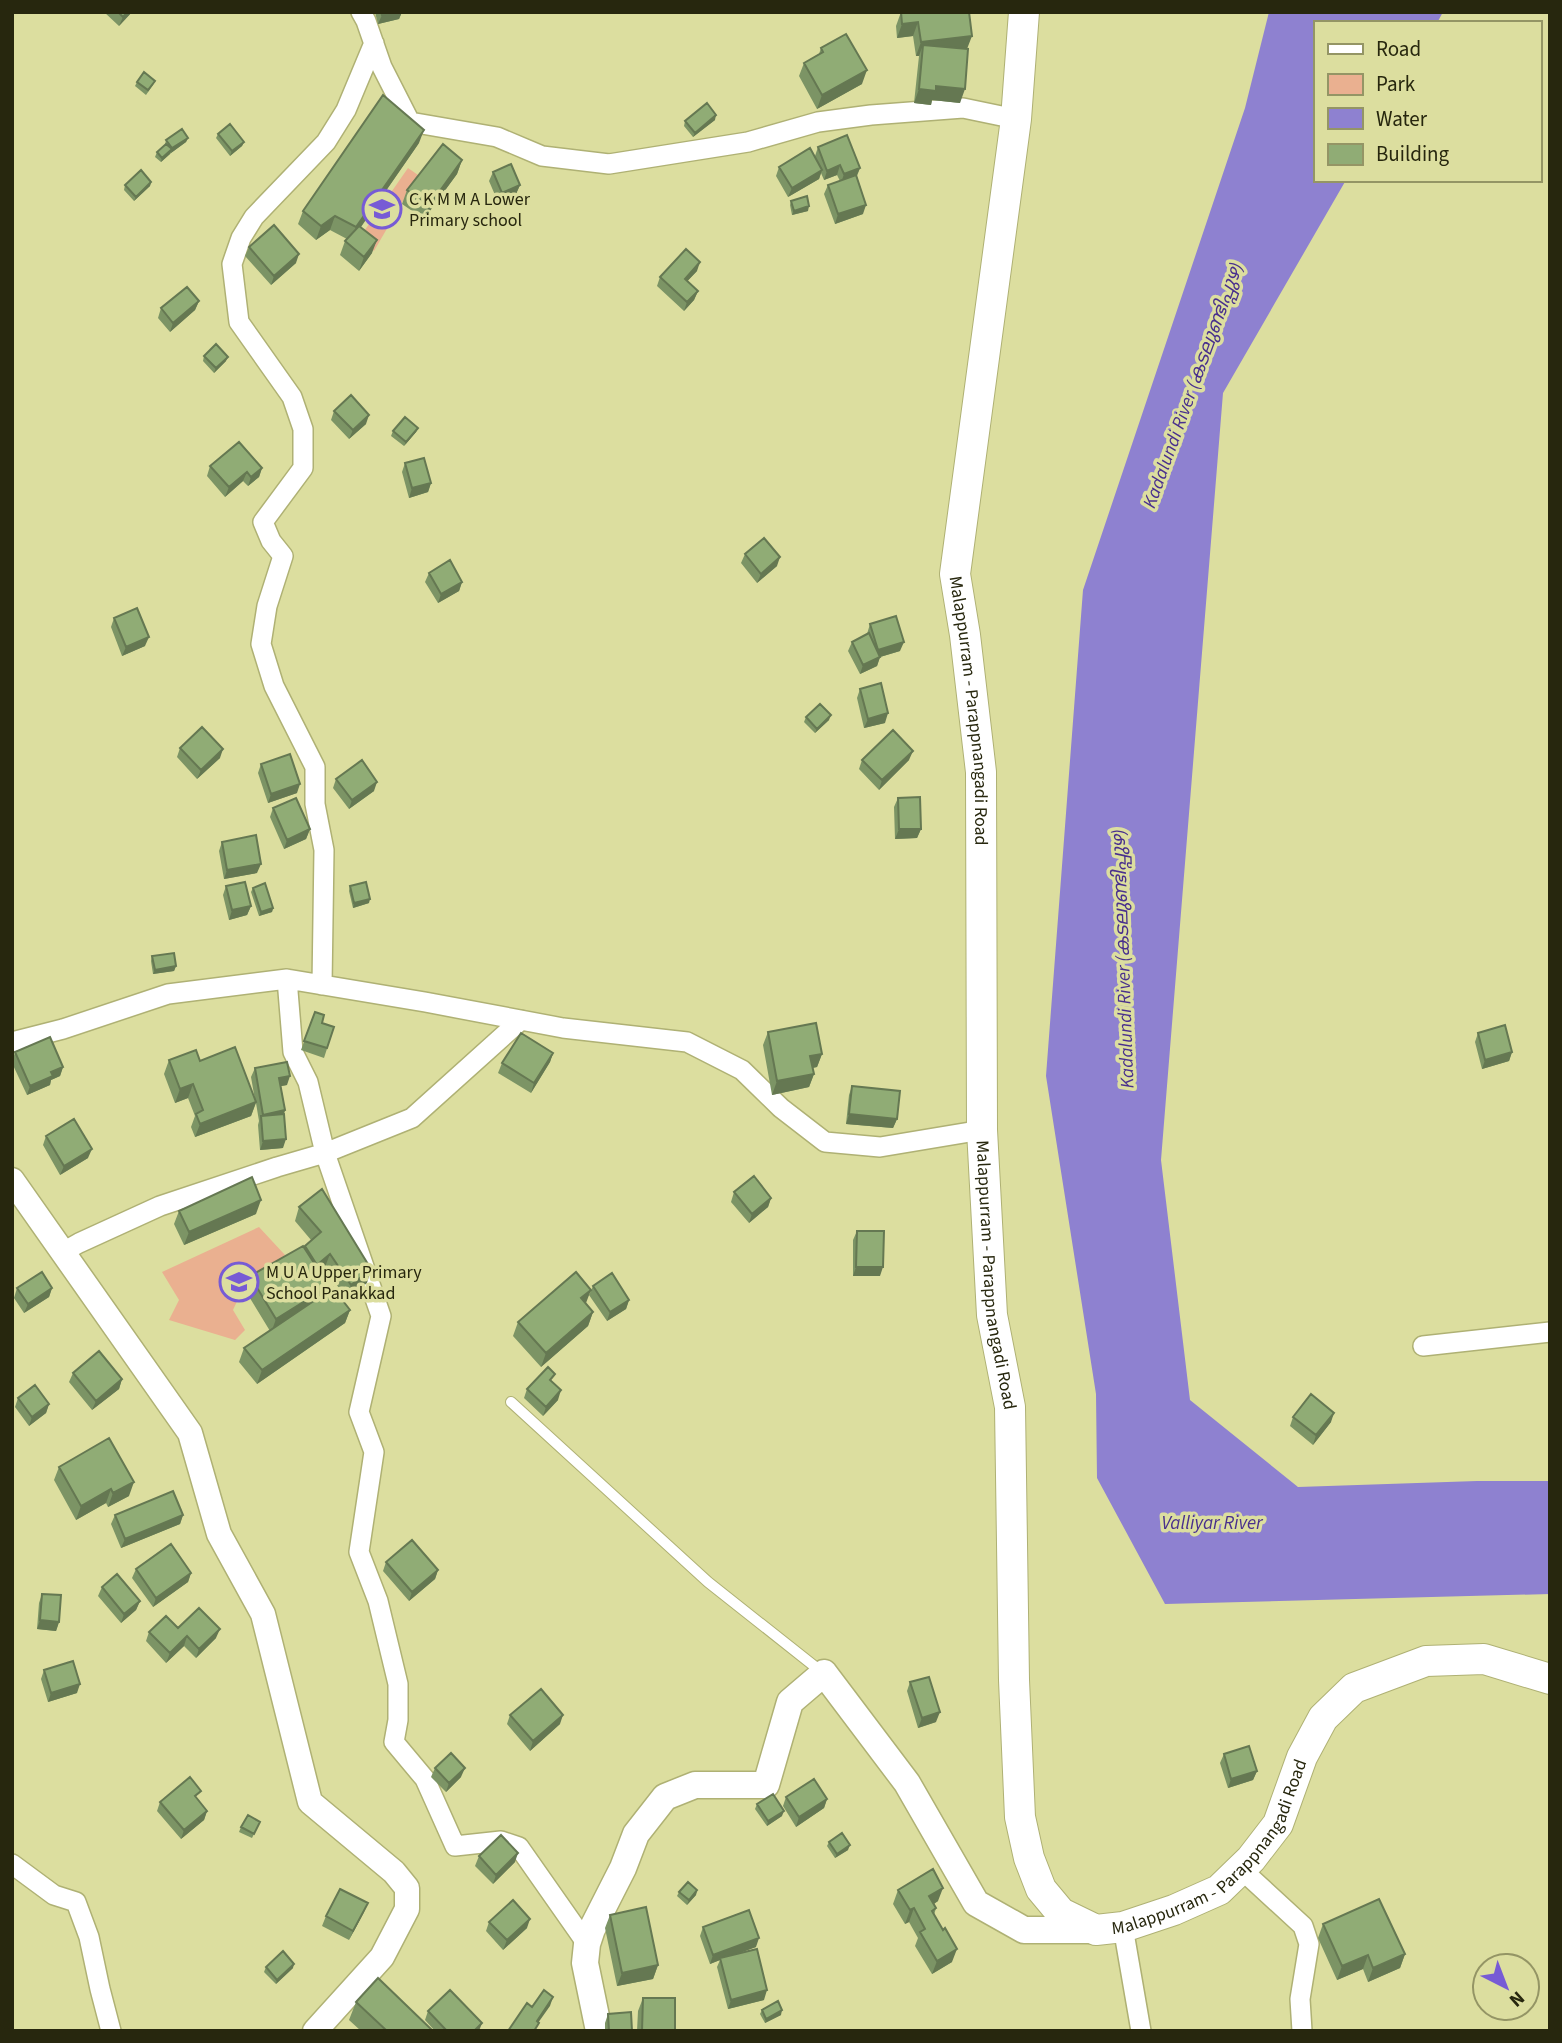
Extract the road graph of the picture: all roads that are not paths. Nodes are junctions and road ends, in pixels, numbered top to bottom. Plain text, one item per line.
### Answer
1 (361, 12) edge
2 (1024, 12) edge
3 (374, 43) junction
4 (1016, 119) junction
5 (287, 979) junction
6 (322, 985) junction
7 (521, 1020) junction
8 (12, 1042) edge
9 (982, 1129) junction
10 (325, 1153) junction
11 (12, 1180) edge
12 (63, 1252) junction
13 (1550, 1332) edge
14 (1423, 1346) dead end
15 (511, 1402) dead end
16 (824, 1673) junction
17 (1550, 1679) edge
18 (12, 1864) edge
19 (1241, 1869) junction
20 (1109, 1928) junction
21 (587, 1944) junction
22 (111, 2031) edge
23 (315, 2031) edge
24 (599, 2031) edge
25 (1141, 2031) edge
26 (1302, 2031) edge

1 - 3 street
2 - 4 main road, Malappurram - Parappnangadi Road
3 - 4 street
3 - 6 street
4 - 9 main road, Malappurram - Parappnangadi Road
5 - 6 street
5 - 8 street
5 - 10 street
6 - 7 street
7 - 9 street
7 - 10 street
9 - 20 main road, Malappurram - Parappnangadi Road
10 - 12 street
10 - 21 street
11 - 12 street
12 - 23 street
13 - 14 street
15 - 16 lane
16 - 20 main road
16 - 21 main road
17 - 19 main road, Malappurram - Parappnangadi Road
18 - 22 street
19 - 20 main road, Malappurram - Parappnangadi Road
19 - 26 street
20 - 25 street
21 - 24 main road

